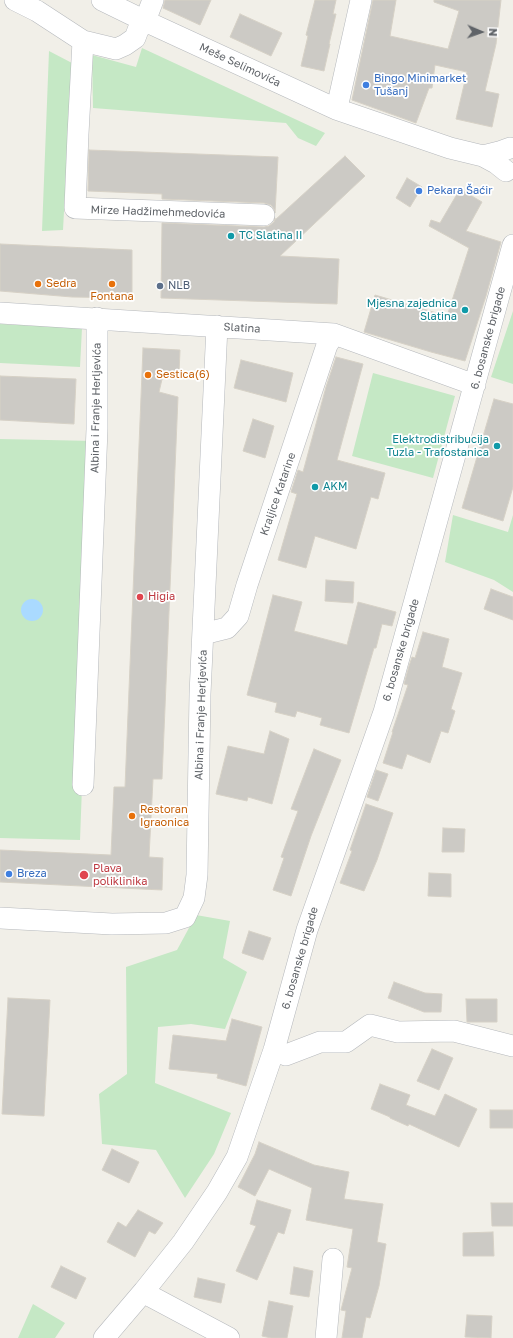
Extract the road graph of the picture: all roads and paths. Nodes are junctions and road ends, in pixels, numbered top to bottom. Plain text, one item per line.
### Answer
1 (15, 0) edge
2 (102, 0) edge
3 (153, 0) edge
4 (361, 0) edge
5 (145, 22) junction
6 (83, 41) junction
7 (336, 109) junction
8 (512, 146) edge
9 (483, 156) junction
10 (510, 176) edge
11 (264, 215) dead end
12 (513, 245) edge
13 (0, 313) edge
14 (97, 318) junction
15 (217, 326) junction
16 (334, 334) junction
17 (475, 385) junction
18 (203, 634) junction
19 (83, 785) dead end
20 (0, 918) edge
21 (513, 1046) edge
22 (274, 1050) junction
23 (333, 1259) dead end
24 (144, 1291) junction
25 (104, 1338) edge
26 (229, 1338) edge
27 (326, 1338) edge

1 - 6 street
2 - 5 street, Meše Selimovića
3 - 5 street
4 - 7 street
5 - 6 street
5 - 7 street, Meše Selimovića
6 - 11 street, Mirze Hadžimehmedovića
7 - 9 street, Meše Selimovića
8 - 9 street
8 - 10 street
9 - 10 street
12 - 17 street, 6. bosanske brigade
13 - 14 street, Slatina
14 - 15 street, Slatina
14 - 19 street, Albina i Franje Herljevića
15 - 16 street, Slatina
15 - 18 street, Albina i Franje Herljevića
16 - 17 street, Slatina
16 - 18 street, Kraljice Katarine
17 - 22 street, 6. bosanske brigade
18 - 20 street, Albina i Franje Herljevića
21 - 22 street
22 - 24 street, 6. bosanske brigade
23 - 27 street
24 - 25 street, 6. bosanske brigade
24 - 26 street

